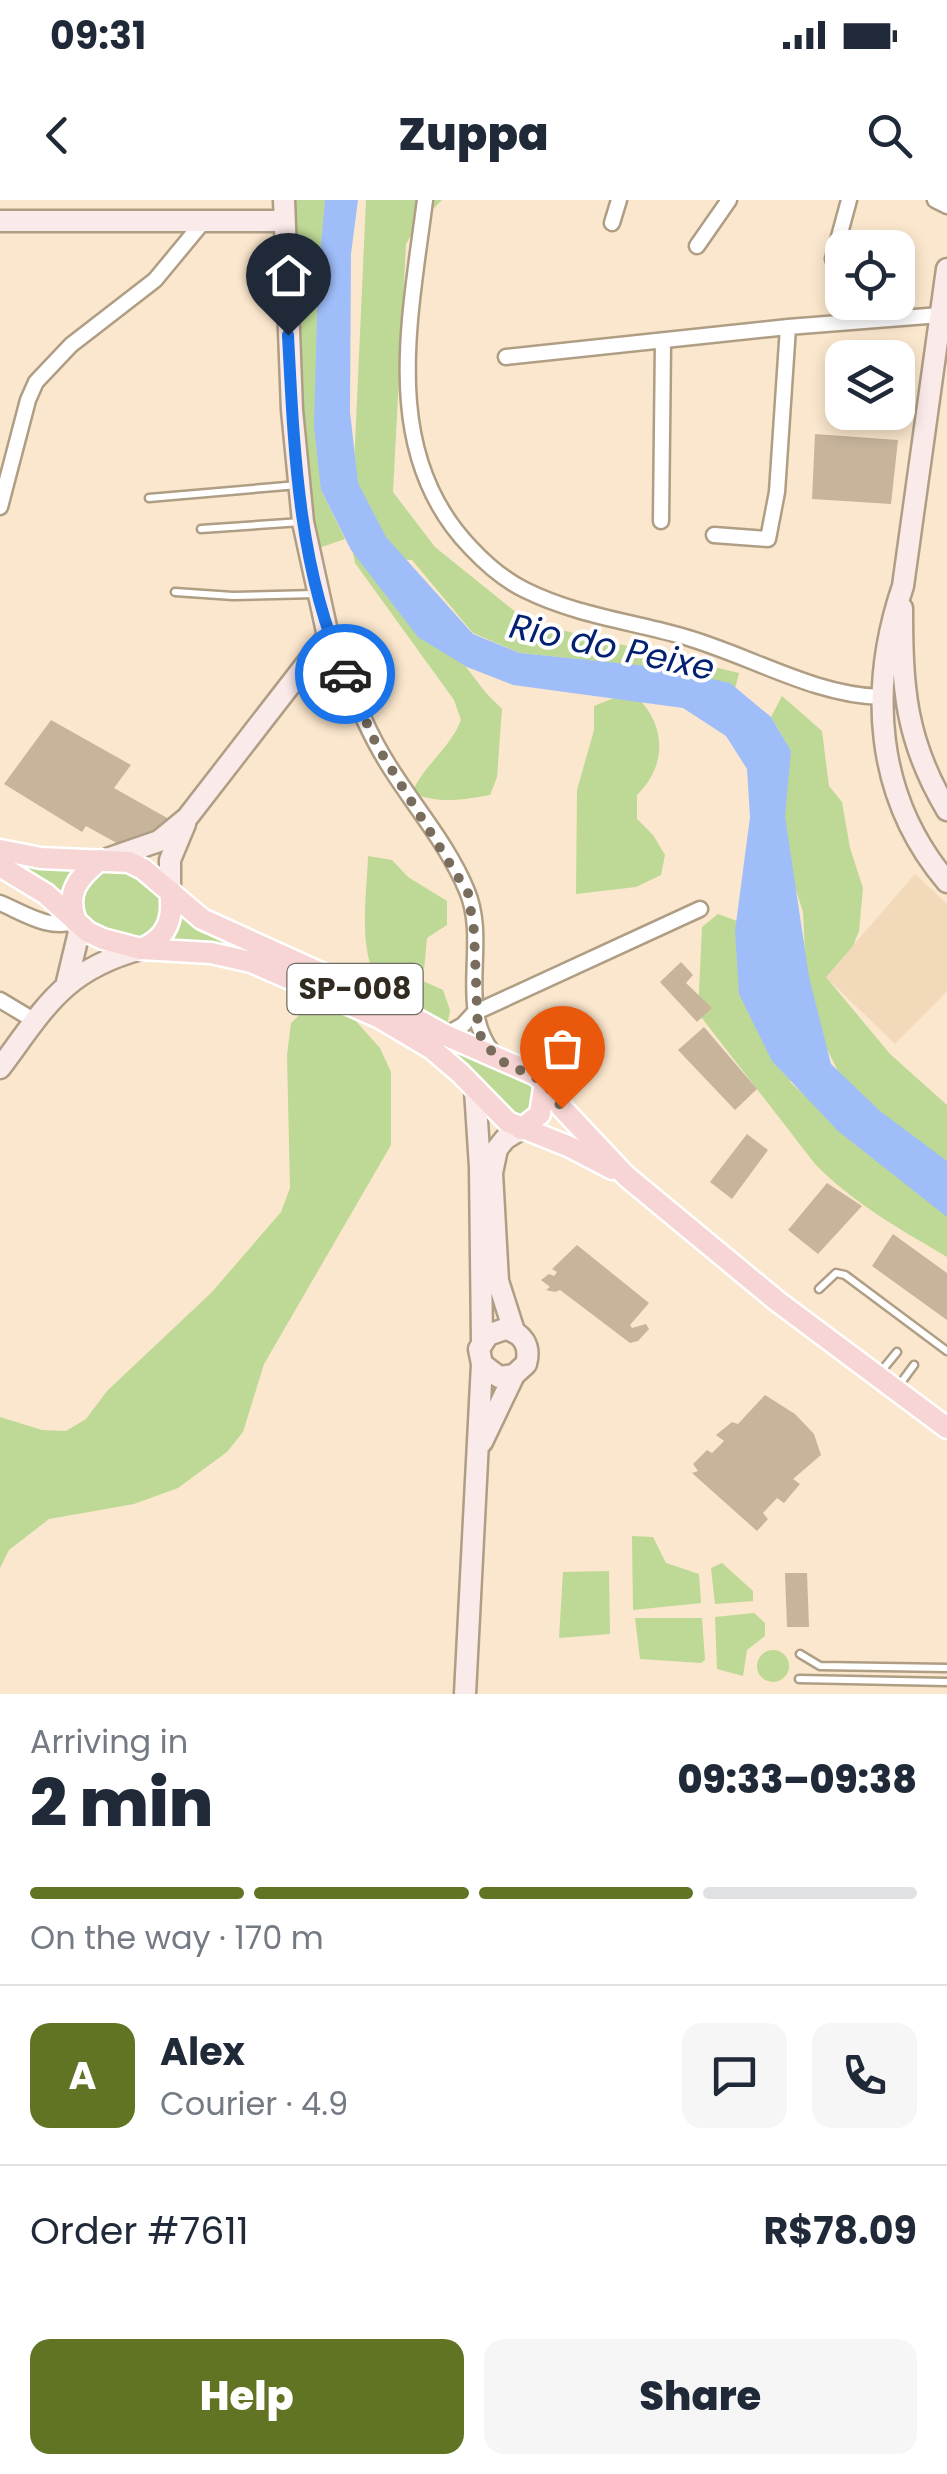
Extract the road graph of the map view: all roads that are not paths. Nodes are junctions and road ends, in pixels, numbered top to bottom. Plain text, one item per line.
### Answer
1 (425, 200) edge
2 (618, 200) edge
3 (729, 200) edge
4 (850, 200) edge
5 (935, 200) edge
6 (947, 206) edge
7 (284, 211) edge
8 (0, 221) edge
9 (203, 222) junction
10 (612, 223) dead end
11 (841, 230) edge
12 (697, 246) dead end
13 (947, 269) edge
14 (940, 315) junction
15 (788, 327) junction
16 (663, 342) junction
17 (506, 357) dead end
18 (299, 485) junction
19 (149, 498) dead end
20 (0, 507) edge
21 (661, 521) dead end
22 (302, 522) junction
23 (201, 529) dead end
24 (714, 535) dead end
25 (902, 586) junction
26 (176, 592) dead end
27 (316, 594) junction
28 (328, 636) junction
29 (882, 697) junction
30 (906, 698) junction
31 (944, 800) edge
32 (187, 818) junction
33 (0, 850) edge
34 (100, 860) junction
35 (0, 866) edge
36 (947, 882) edge
37 (170, 891) junction
38 (0, 902) edge
39 (700, 909) dead end
40 (76, 922) junction
41 (141, 949) junction
42 (67, 982) junction
43 (0, 1000) edge
44 (474, 1013) junction
45 (35, 1021) junction
46 (445, 1036) junction
47 (497, 1059) junction
48 (0, 1068) edge
49 (545, 1082) junction
50 (476, 1090) junction
51 (521, 1129) junction
52 (626, 1176) junction
53 (819, 1289) dead end
54 (514, 1331) junction
55 (482, 1342) junction
56 (897, 1352) dead end
57 (947, 1352) edge
58 (482, 1364) junction
59 (914, 1365) dead end
60 (514, 1375) junction
61 (878, 1375) junction
62 (896, 1389) junction
63 (947, 1428) edge
64 (477, 1454) junction
65 (800, 1654) dead end
66 (947, 1668) edge
67 (799, 1679) dead end
68 (947, 1682) edge
69 (465, 1694) edge

1 - 29 street
2 - 10 street
3 - 12 street
4 - 11 street
5 - 6 street
7 - 9 street
7 - 18 street
8 - 9 street
9 - 20 street
13 - 14 street
14 - 15 street
14 - 25 street
15 - 16 street
15 - 24 street
16 - 17 street
16 - 21 street
18 - 19 lane
18 - 22 street
22 - 23 lane
22 - 27 street
25 - 29 street
25 - 30 street
26 - 27 lane
27 - 28 street
28 - 32 street
28 - 44 street
29 - 30 street
29 - 36 street
30 - 31 street
32 - 34 street
32 - 37 street
33 - 34 main road, SP-008
34 - 37 main road, SP-008
34 - 40 main road
35 - 40 main road, SP-008
37 - 41 main road
37 - 46 main road, SP-008
38 - 40 street
39 - 44 street
40 - 41 main road, SP-008
40 - 42 street
41 - 42 street
41 - 50 main road, SP-008
42 - 45 street
43 - 45 street
44 - 46 street
44 - 47 street
45 - 48 street
46 - 47 main road, SP-008
47 - 49 main road, SP-008
49 - 51 main road
49 - 52 main road, SP-008
50 - 51 main road, SP-008
50 - 55 street
51 - 52 main road, SP-008
51 - 54 street
52 - 61 main road, SP-008
53 - 57 lane
54 - 55 street
54 - 60 street
55 - 58 street
56 - 61 lane
58 - 60 street
58 - 64 street
59 - 62 lane
60 - 64 street
61 - 62 main road, SP-008
62 - 63 main road, SP-008
64 - 69 street
65 - 66 lane
67 - 68 lane

